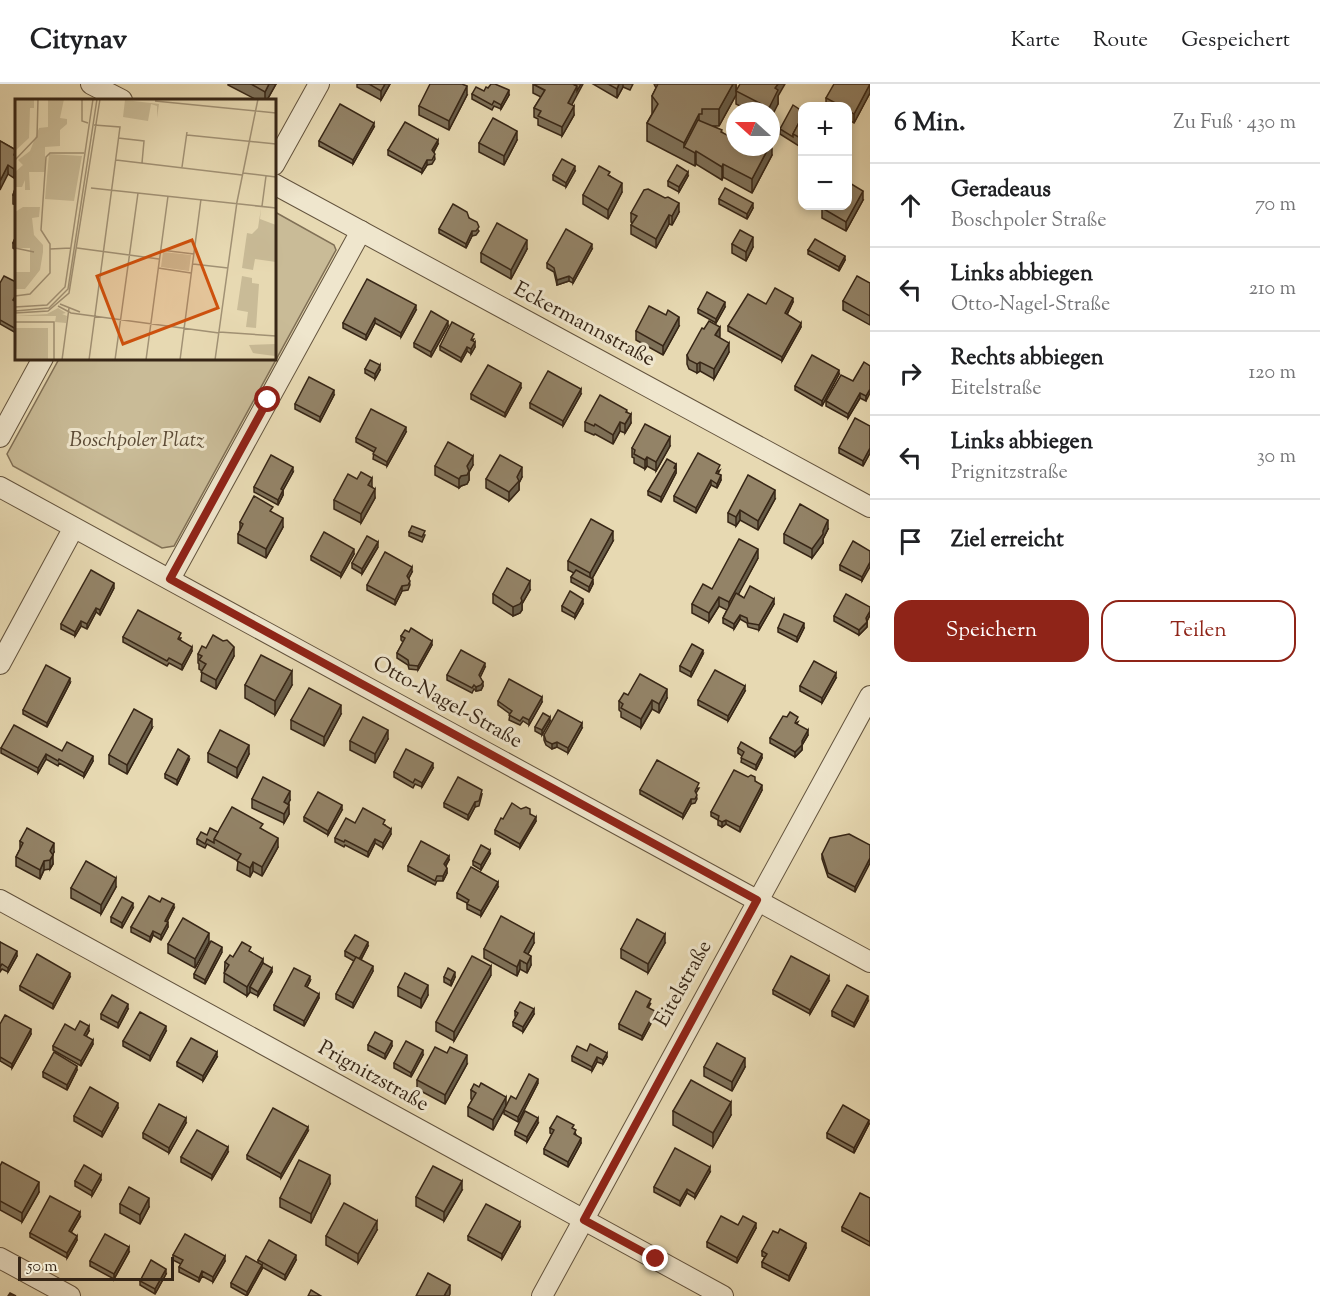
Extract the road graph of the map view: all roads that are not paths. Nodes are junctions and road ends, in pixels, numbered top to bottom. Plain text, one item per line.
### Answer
1 (91, 84) edge
2 (319, 84) edge
3 (120, 99) edge
4 (276, 161) edge
5 (276, 185) edge
6 (361, 231) junction
7 (42, 360) edge
8 (0, 437) edge
9 (0, 488) edge
10 (870, 507) edge
11 (73, 529) junction
12 (170, 579) junction
13 (0, 664) edge
14 (870, 696) edge
15 (0, 900) edge
16 (757, 900) junction
17 (870, 962) edge
18 (584, 1220) junction
19 (0, 1258) edge
20 (70, 1296) edge
21 (542, 1296) edge
22 (723, 1296) edge

1 - 3 street
2 - 4 street
5 - 6 street, Eckermannstraße
6 - 10 street, Eckermannstraße
6 - 12 street
7 - 8 street
9 - 11 street, Otto-Nagel-Straße
11 - 12 street, Otto-Nagel-Straße
11 - 13 street
12 - 16 street, Otto-Nagel-Straße
14 - 16 street, Eitelstraße
15 - 18 street, Prignitzstraße
16 - 17 street, Otto-Nagel-Straße
16 - 18 street, Eitelstraße
18 - 21 street, Eitelstraße
18 - 22 street, Prignitzstraße
19 - 20 street

